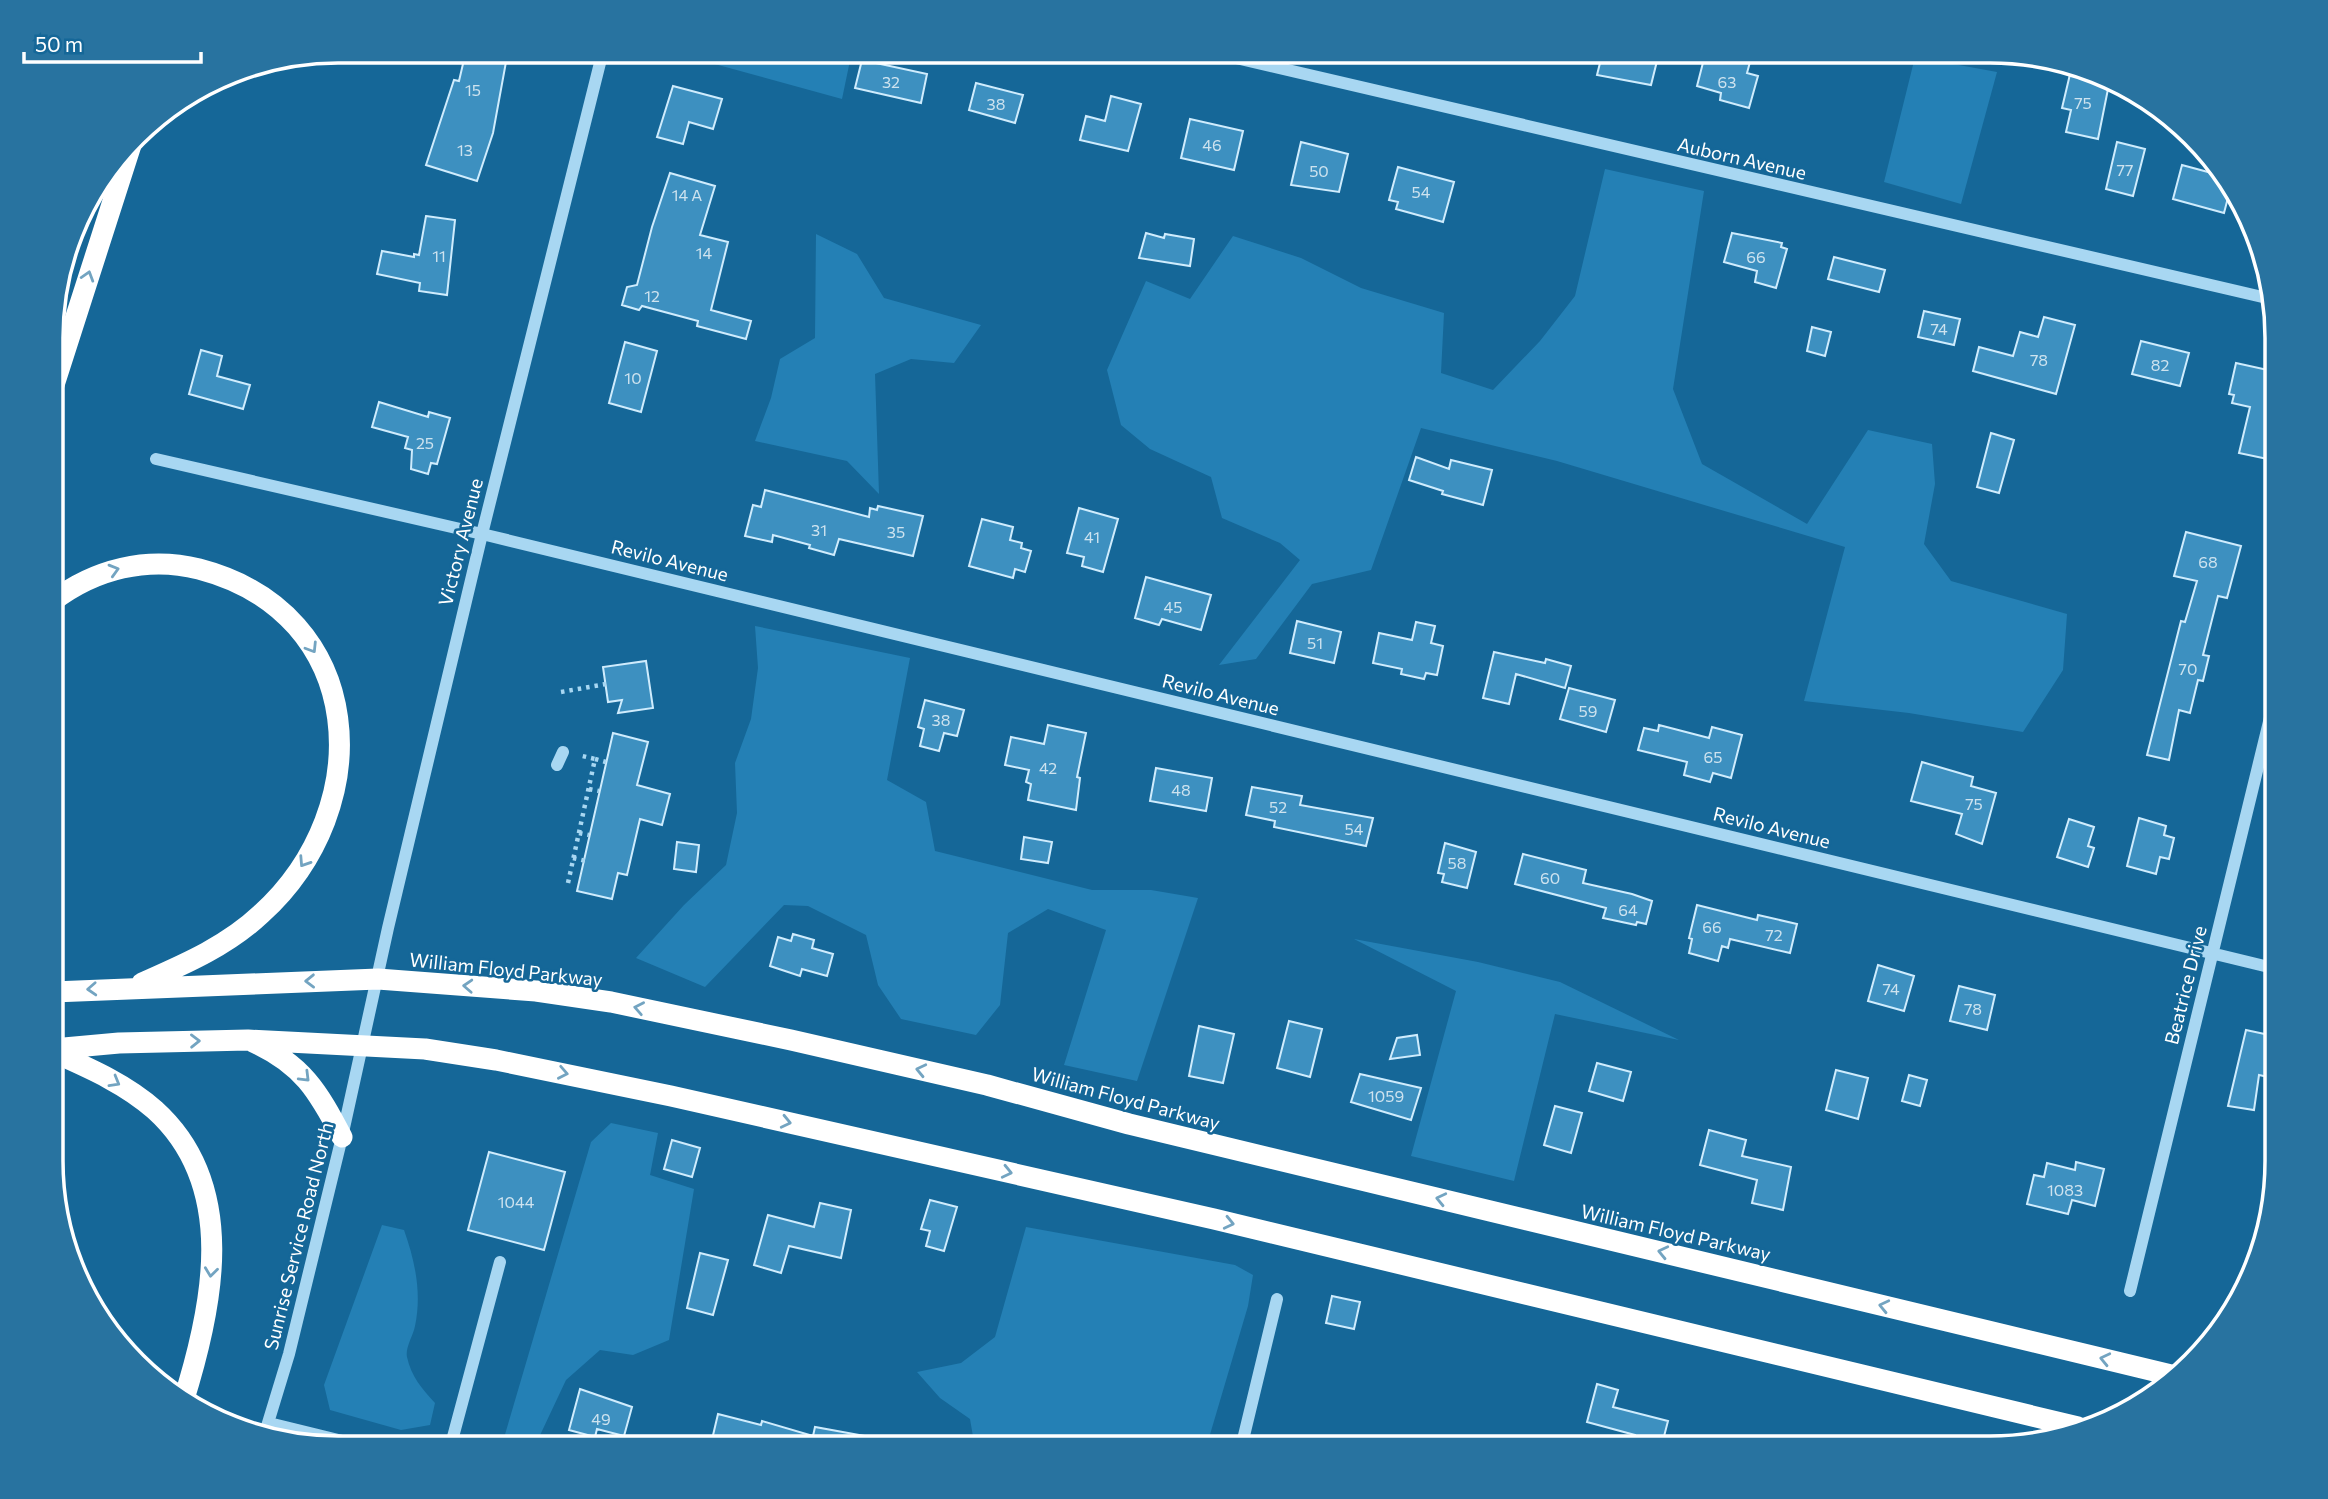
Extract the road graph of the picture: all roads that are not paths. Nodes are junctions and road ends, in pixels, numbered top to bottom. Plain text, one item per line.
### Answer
1 (600, 63) edge
2 (1258, 63) edge
3 (125, 164) edge
4 (2262, 297) edge
5 (63, 357) edge
6 (156, 460) dead end
7 (482, 534) junction
8 (63, 594) edge
9 (2265, 739) edge
10 (563, 752) road end
11 (557, 765) dead end
12 (2213, 954) junction
13 (2265, 966) edge
14 (378, 979) junction
15 (131, 987) junction
16 (63, 991) edge
17 (248, 1040) junction
18 (365, 1045) junction
19 (63, 1049) edge
20 (63, 1055) edge
21 (342, 1137) junction
22 (500, 1262) dead end
23 (2130, 1290) dead end
24 (1277, 1298) dead end
25 (2165, 1373) edge
26 (186, 1391) edge
27 (269, 1423) junction
28 (2068, 1425) edge
29 (267, 1427) edge
30 (317, 1435) edge
31 (453, 1436) edge
32 (1244, 1436) edge

1 - 7 street, Victory Avenue
2 - 4 street, Auborn Avenue
5 -> 3 highway
6 - 7 street, Revilo Avenue
7 - 12 street, Revilo Avenue
7 - 14 street, Victory Avenue
8 -> 15 highway
9 - 12 street, Beatrice Drive
10 - 11 street
12 - 13 street, Revilo Avenue
12 - 23 street, Beatrice Drive
14 -> 15 highway, William Floyd Parkway
14 - 18 street, Victory Avenue
25 -> 14 highway, William Floyd Parkway
15 -> 16 highway, William Floyd Parkway
17 - 18 highway
19 -> 17 highway
17 -> 21 highway
18 - 21 street, Sunrise Service Road North
18 -> 28 highway
20 -> 26 highway
21 - 27 street, Sunrise Service Road North
22 - 31 street
24 - 32 street
27 - 29 street, Sunrise Service Road North
27 - 30 street

